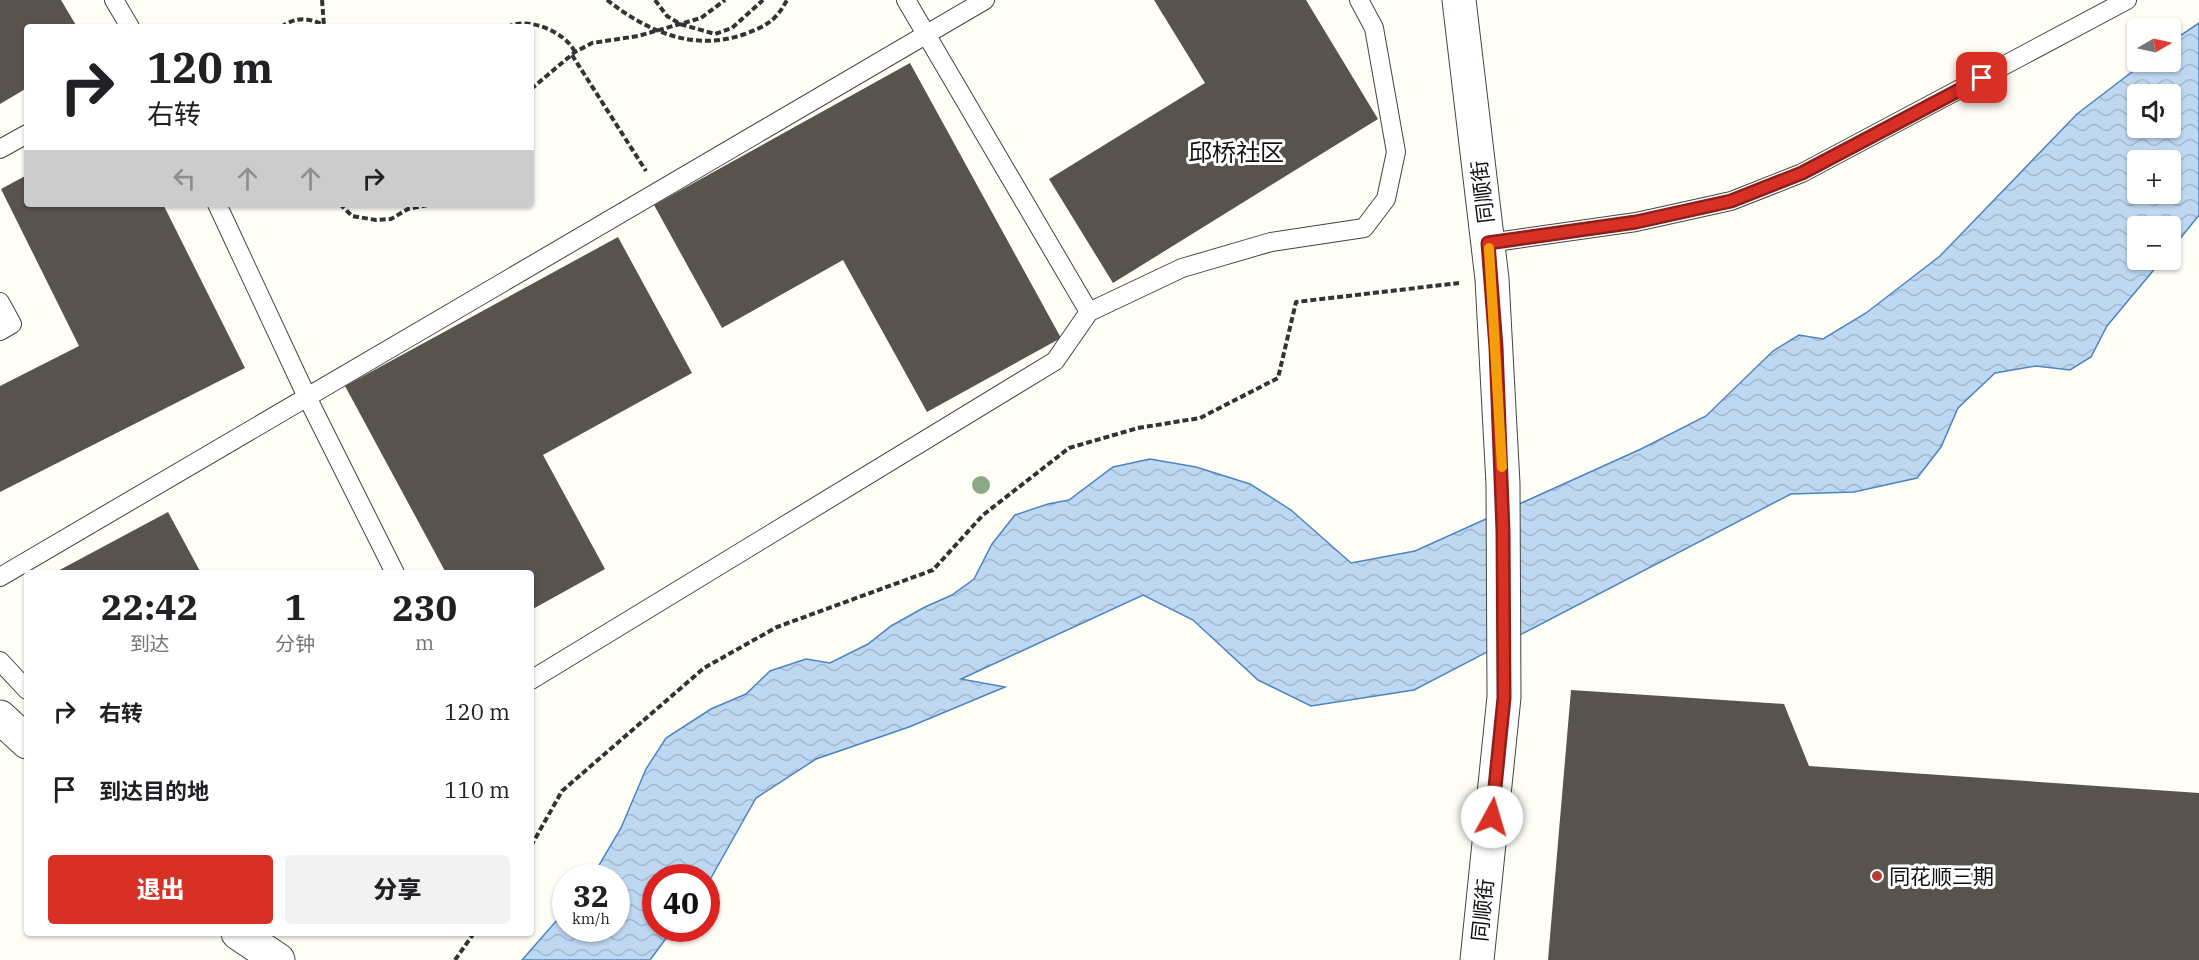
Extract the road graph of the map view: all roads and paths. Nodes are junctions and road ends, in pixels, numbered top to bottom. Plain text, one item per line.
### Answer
1 (114, 0) edge
2 (322, 0) edge
3 (607, 0) edge
4 (656, 0) edge
5 (725, 0) edge
6 (763, 0) edge
7 (788, 0) edge
8 (906, 0) edge
9 (985, 0) edge
10 (1359, 0) edge
11 (1460, 0) edge
12 (2127, 0) edge
13 (128, 24) edge
14 (286, 24) edge
15 (320, 24) edge
16 (324, 24) edge
17 (513, 24) edge
18 (530, 24) edge
19 (680, 24) junction
20 (534, 25) edge
21 (656, 31) junction
22 (926, 34) junction
23 (574, 54) junction
24 (534, 87) edge
25 (24, 136) edge
26 (0, 149) edge
27 (659, 191) junction
28 (218, 207) edge
29 (343, 207) edge
30 (418, 207) edge
31 (1488, 243) junction
32 (1492, 279) junction
33 (0, 302) edge
34 (1089, 312) junction
35 (0, 331) edge
36 (307, 397) junction
37 (394, 570) edge
38 (0, 577) edge
39 (0, 661) edge
40 (534, 678) edge
41 (24, 687) edge
42 (0, 717) edge
43 (24, 739) edge
44 (534, 840) edge
45 (242, 936) edge
46 (472, 936) edge
47 (278, 960) edge
48 (455, 960) edge
49 (1477, 960) edge

1 - 13 lane
2 - 16 path
3 - 21 path
4 - 19 path
5 - 19 path
6 - 19 path
7 - 21 path
8 - 22 lane
9 - 22 lane
10 - 34 lane
11 - 31 street, 同顺街
12 - 31 lane
14 - 15 path
17 - 18 path
19 - 21 path
20 - 23 path
21 - 23 path
22 - 27 lane
22 - 34 lane
23 - 24 path
23 - 27 path
25 - 26 lane
27 - 36 lane
28 - 36 lane
29 - 30 path
31 - 32 street, 同顺街
32 - 44 path
32 - 49 street, 同顺街
33 - 35 lane
34 - 40 lane
36 - 37 lane
36 - 38 lane
39 - 41 lane
42 - 43 street
45 - 47 street
46 - 48 path

